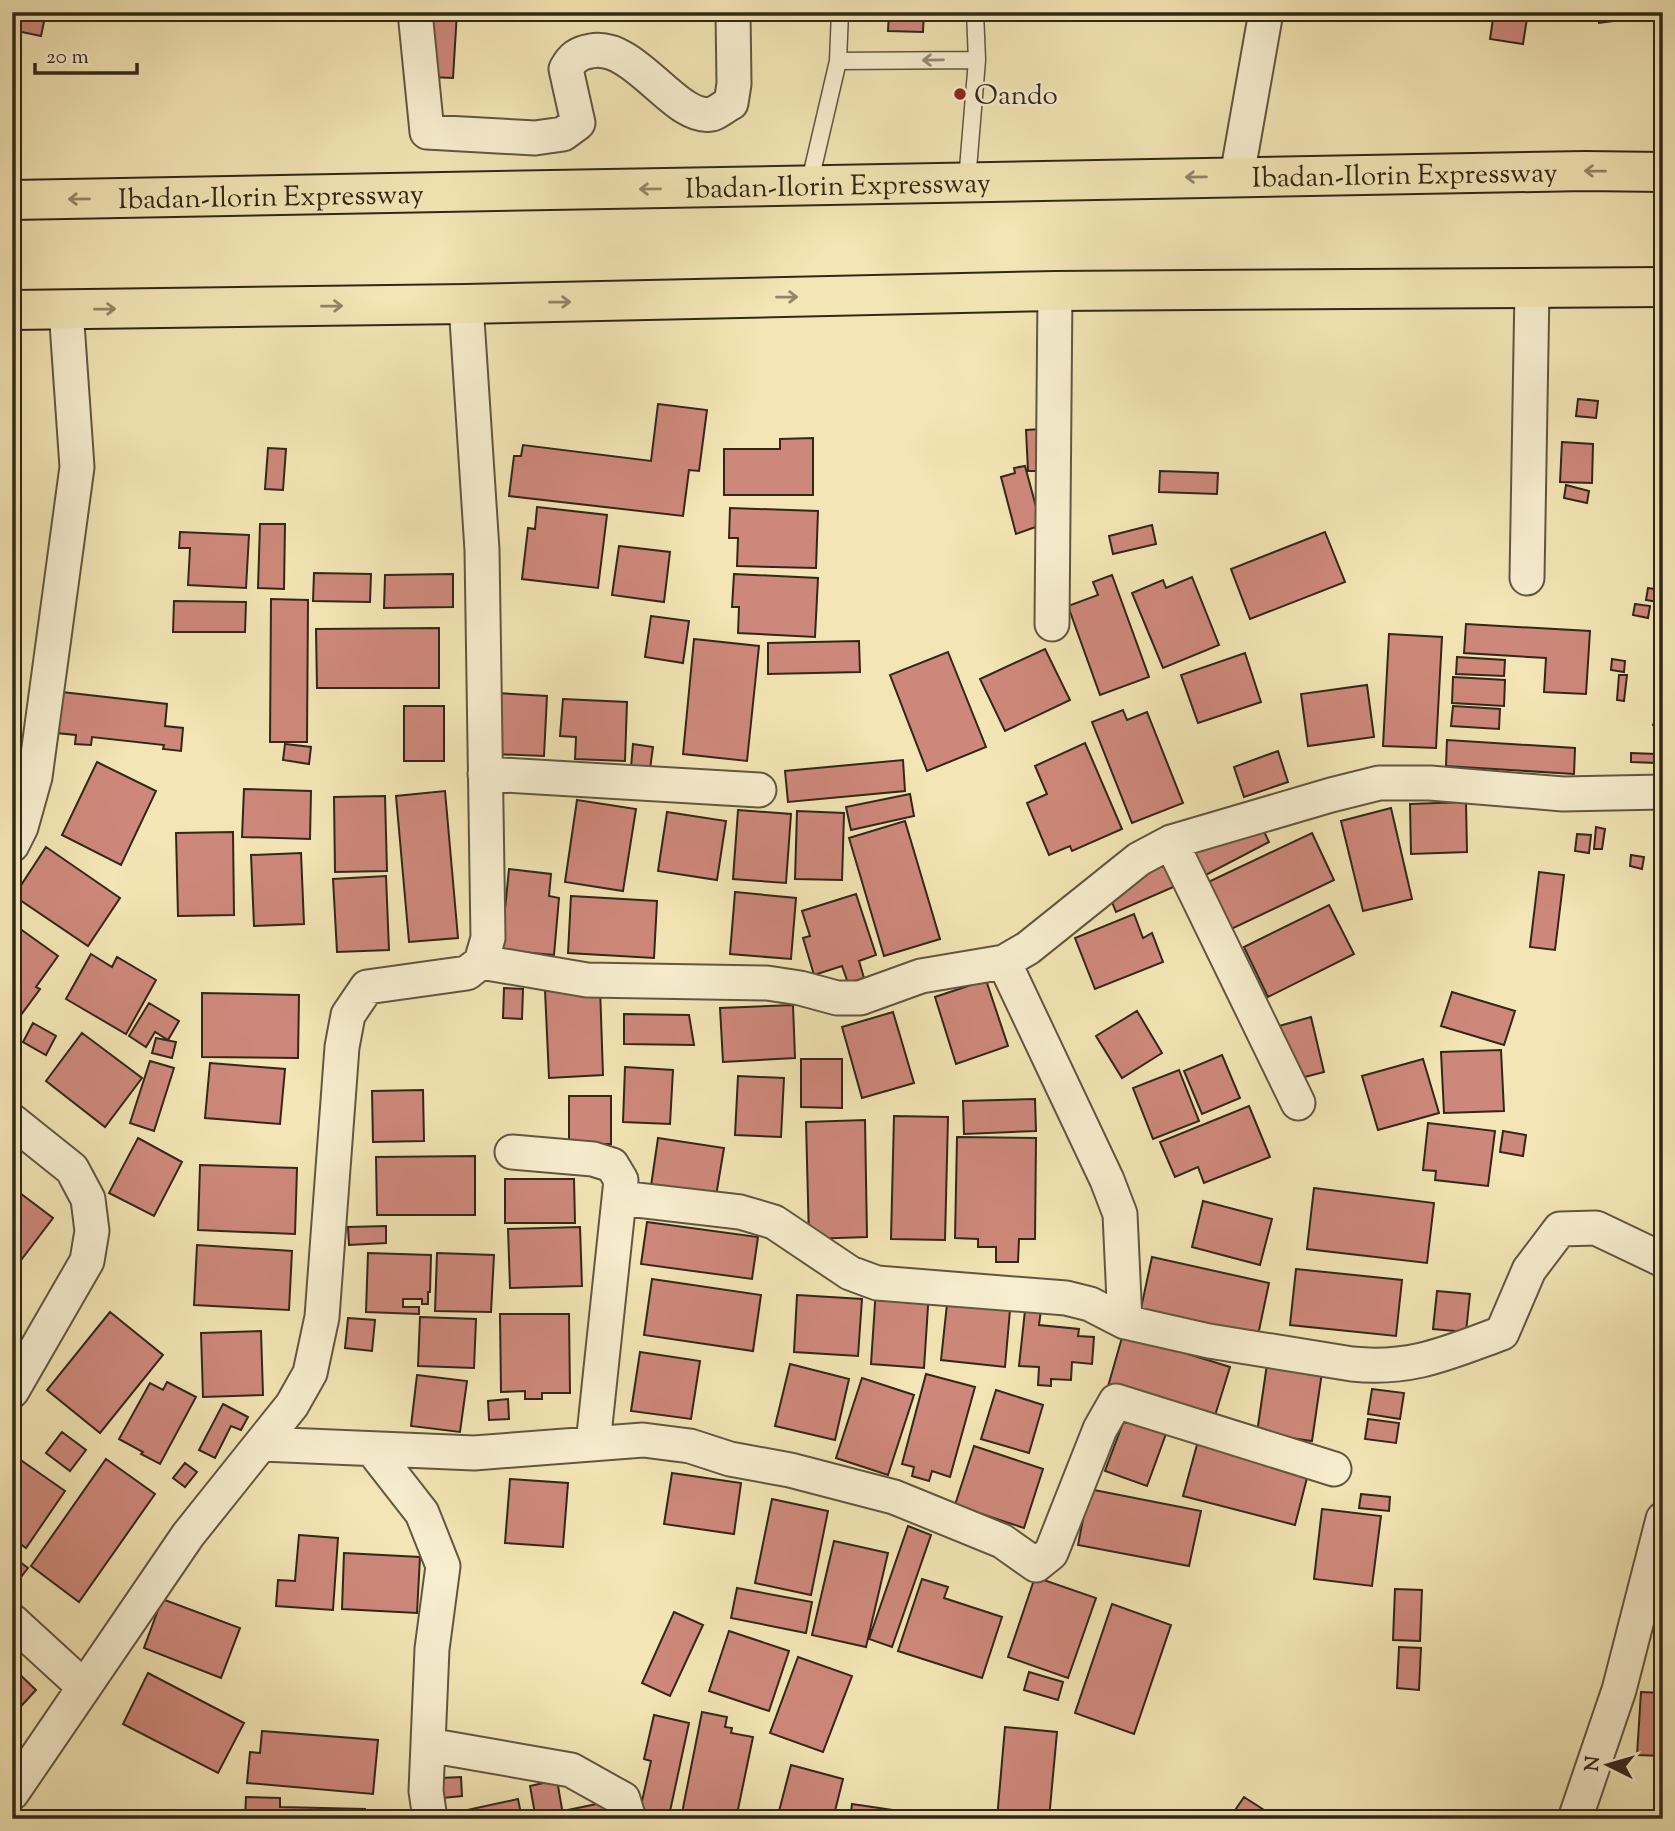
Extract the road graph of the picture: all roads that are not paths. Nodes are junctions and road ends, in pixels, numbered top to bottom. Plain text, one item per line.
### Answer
1 (415, 12) edge
2 (733, 12) edge
3 (840, 12) edge
4 (975, 12) edge
5 (1266, 12) edge
6 (977, 60) junction
7 (838, 61) junction
8 (1663, 172) edge
9 (1237, 176) junction
10 (967, 181) junction
11 (809, 185) junction
12 (12, 200) edge
13 (1663, 287) edge
14 (1532, 289) junction
15 (1055, 291) junction
16 (466, 304) junction
17 (66, 309) junction
18 (12, 310) edge
19 (1527, 578) dead end
20 (1052, 624) dead end
21 (485, 774) junction
22 (759, 790) dead end
23 (1663, 792) edge
24 (1171, 842) junction
25 (12, 845) edge
26 (481, 962) junction
27 (1004, 962) junction
28 (1298, 1103) dead end
29 (12, 1121) edge
30 (512, 1152) dead end
31 (620, 1198) junction
32 (1663, 1260) edge
33 (1125, 1322) junction
34 (12, 1391) edge
35 (262, 1444) junction
36 (593, 1444) junction
37 (372, 1449) junction
38 (1334, 1469) dead end
39 (1663, 1518) edge
40 (12, 1621) edge
41 (84, 1687) junction
42 (428, 1745) junction
43 (12, 1793) edge
44 (430, 1819) edge
45 (629, 1819) edge
46 (1575, 1819) edge

1 - 2 street
3 - 7 lane
4 - 6 lane
5 - 9 street
6 -> 7 lane
6 - 10 lane
7 - 11 lane
8 -> 9 highway, Ibadan-Ilorin Expressway
9 -> 10 highway, Ibadan-Ilorin Expressway
10 - 11 highway, Ibadan-Ilorin Expressway
11 -> 12 highway, Ibadan-Ilorin Expressway
13 - 14 highway
14 - 15 highway
14 - 19 street
16 -> 15 highway
15 - 20 street
17 -> 16 highway
16 - 21 street
17 - 18 highway
17 - 25 street
21 - 22 street
21 - 26 street
23 - 24 street
24 - 27 street
24 - 28 street
26 - 27 street
26 - 35 street
27 - 33 street
29 - 34 street
30 - 31 street
31 - 33 street
31 - 36 street
32 - 33 street
35 - 37 street
35 - 41 street
36 - 37 street
36 - 38 street
37 - 42 street
39 - 46 street
40 - 41 street
41 - 43 street
42 - 44 street
42 - 45 street

